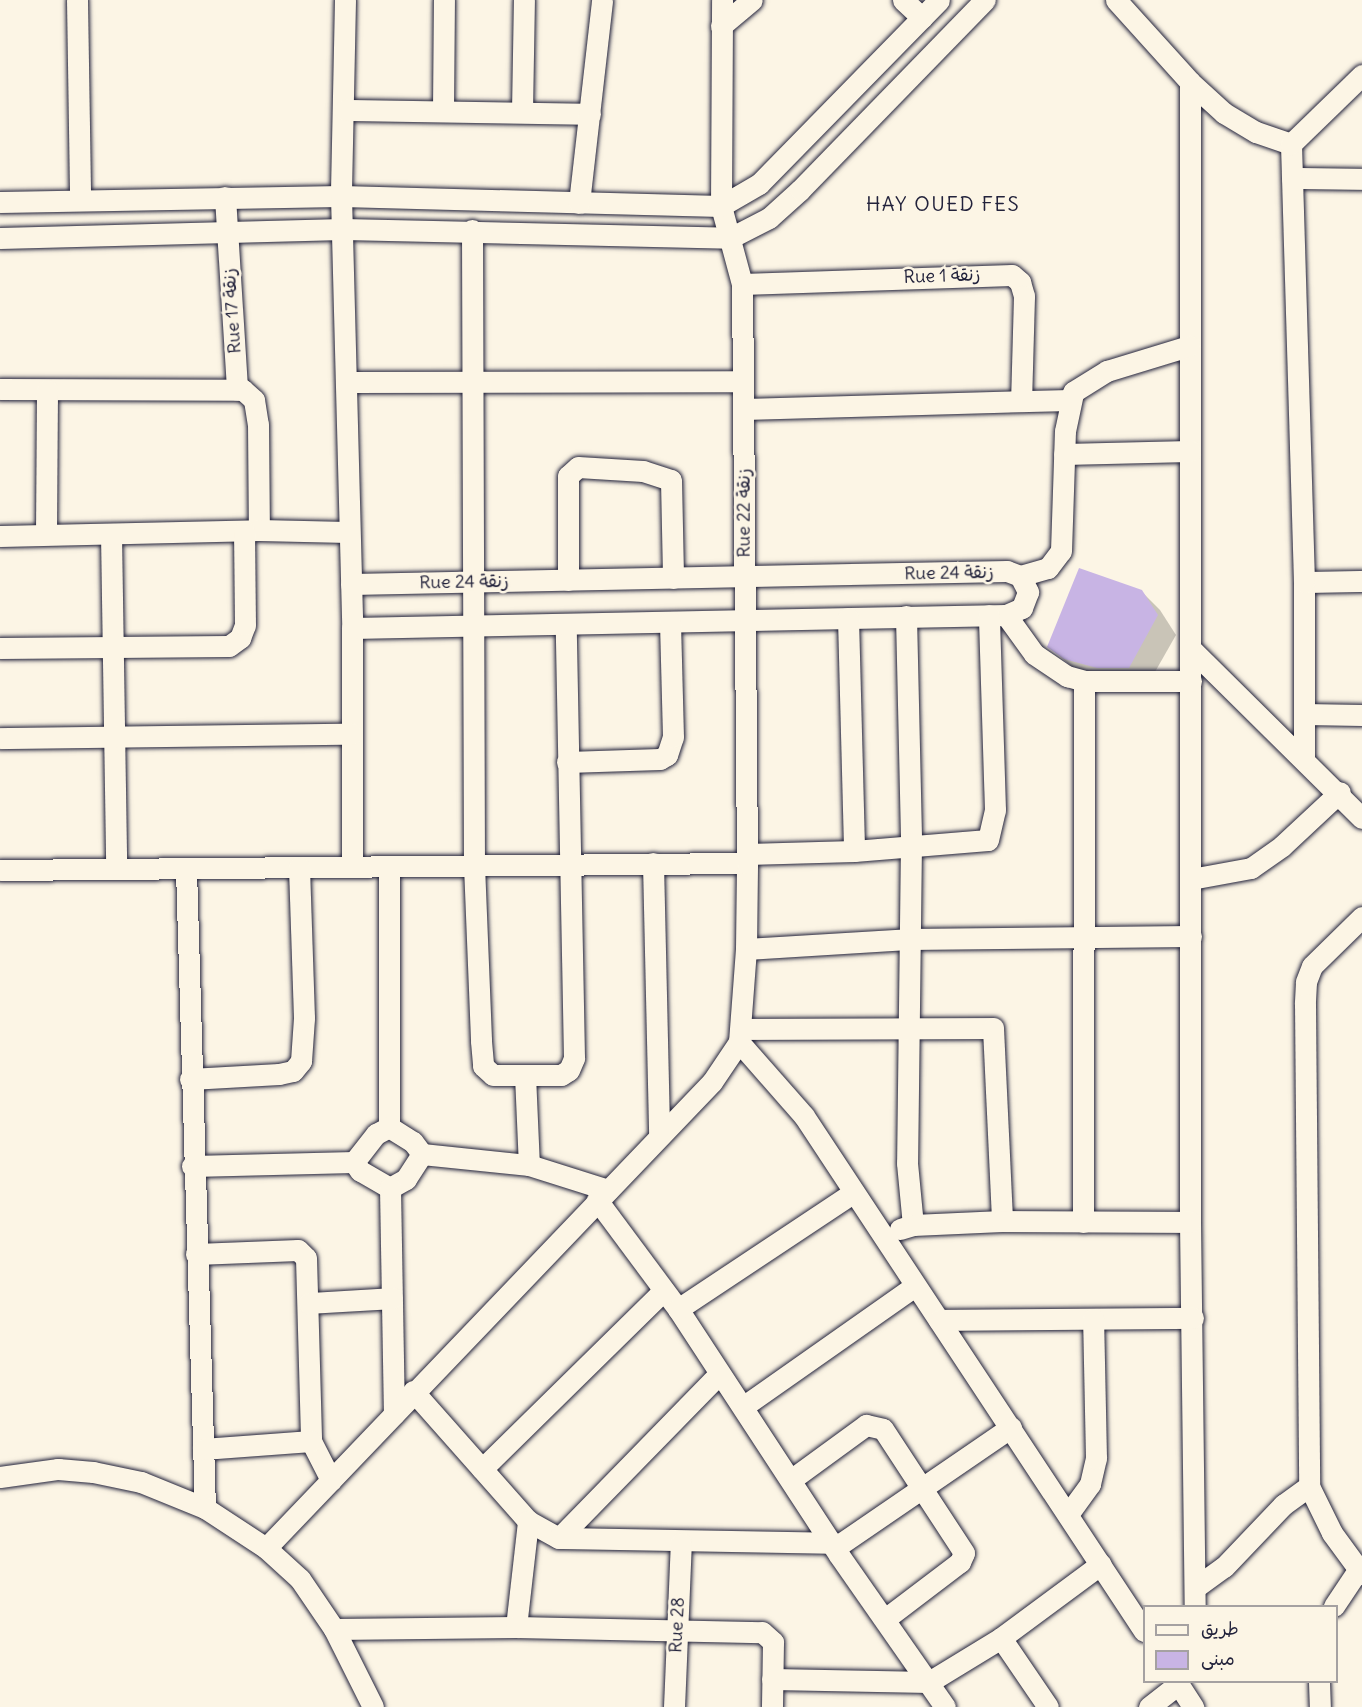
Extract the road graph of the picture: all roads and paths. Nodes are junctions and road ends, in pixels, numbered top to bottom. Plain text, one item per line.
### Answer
1 (77, 0) edge
2 (345, 0) edge
3 (444, 0) edge
4 (524, 0) edge
5 (602, 0) edge
6 (722, 0) edge
7 (752, 0) edge
8 (903, 0) edge
9 (939, 0) edge
10 (985, 0) edge
11 (1116, 0) edge
12 (922, 18) junction
13 (722, 26) junction
14 (1362, 75) edge
15 (1190, 82) junction
16 (345, 110) junction
17 (443, 110) junction
18 (522, 111) junction
19 (590, 114) junction
20 (1291, 144) junction
21 (1292, 178) junction
22 (1362, 179) edge
23 (341, 196) junction
24 (225, 197) junction
25 (80, 200) junction
26 (0, 202) edge
27 (579, 203) junction
28 (721, 206) junction
29 (343, 229) junction
30 (472, 230) junction
31 (226, 232) junction
32 (0, 238) edge
33 (730, 238) junction
34 (742, 284) junction
35 (1190, 346) junction
36 (474, 381) junction
37 (743, 381) junction
38 (347, 382) junction
39 (0, 389) edge
40 (46, 390) junction
41 (240, 390) junction
42 (1021, 400) junction
43 (1070, 400) junction
44 (744, 409) junction
45 (1190, 451) junction
46 (1064, 454) junction
47 (251, 530) junction
48 (348, 532) junction
49 (46, 534) junction
50 (111, 534) junction
51 (0, 536) edge
52 (1020, 576) junction
53 (744, 577) junction
54 (673, 578) junction
55 (568, 580) junction
56 (1362, 581) edge
57 (475, 582) junction
58 (1304, 582) junction
59 (351, 584) junction
60 (997, 615) junction
61 (906, 616) junction
62 (848, 618) junction
63 (743, 620) junction
64 (670, 622) junction
65 (566, 624) junction
66 (475, 626) junction
67 (352, 628) junction
68 (0, 648) edge
69 (114, 650) junction
70 (1192, 650) junction
71 (1084, 681) junction
72 (1191, 681) junction
73 (1304, 714) junction
74 (1362, 715) edge
75 (352, 734) junction
76 (116, 737) junction
77 (0, 738) edge
78 (1304, 758) junction
79 (567, 762) junction
80 (1340, 792) junction
81 (1362, 818) edge
82 (911, 843) junction
83 (854, 851) junction
84 (747, 859) junction
85 (653, 863) junction
86 (568, 864) junction
87 (474, 865) junction
88 (389, 866) junction
89 (299, 867) junction
90 (352, 867) junction
91 (186, 868) junction
92 (116, 869) junction
93 (0, 870) edge
94 (1191, 879) junction
95 (1362, 917) edge
96 (1191, 936) junction
97 (1082, 938) junction
98 (909, 939) junction
99 (746, 949) junction
100 (908, 1028) junction
101 (740, 1035) junction
102 (525, 1075) junction
103 (189, 1079) junction
104 (389, 1127) junction
105 (659, 1136) junction
106 (422, 1154) junction
107 (354, 1162) junction
108 (529, 1165) junction
109 (192, 1166) junction
110 (390, 1188) junction
111 (855, 1192) junction
112 (603, 1195) junction
113 (1002, 1221) junction
114 (1083, 1222) junction
115 (1190, 1222) junction
116 (913, 1225) junction
117 (882, 1236) junction
118 (196, 1254) junction
119 (915, 1286) junction
120 (664, 1290) junction
121 (392, 1298) junction
122 (309, 1303) junction
123 (678, 1309) junction
124 (1093, 1318) junction
125 (1193, 1318) junction
126 (939, 1320) junction
127 (719, 1374) junction
128 (413, 1391) junction
129 (744, 1406) junction
130 (394, 1414) junction
131 (1011, 1427) junction
132 (311, 1441) junction
133 (203, 1449) junction
134 (482, 1469) junction
135 (0, 1477) edge
136 (792, 1479) junction
137 (331, 1480) junction
138 (1309, 1486) junction
139 (921, 1489) junction
140 (205, 1508) junction
141 (1069, 1513) junction
142 (528, 1521) junction
143 (559, 1538) junction
144 (681, 1543) junction
145 (834, 1545) junction
146 (266, 1548) junction
147 (1101, 1564) junction
148 (1360, 1572) edge
149 (1196, 1597) edge
150 (1335, 1605) edge
151 (885, 1619) junction
152 (516, 1627) junction
153 (334, 1629) junction
154 (677, 1629) junction
155 (1143, 1629) edge
156 (1001, 1638) junction
157 (772, 1679) junction
158 (929, 1682) junction
159 (1182, 1683) edge
160 (1183, 1683) edge
161 (1319, 1683) edge
162 (374, 1707) edge
163 (674, 1707) edge
164 (772, 1707) edge
165 (945, 1707) edge
166 (1048, 1707) edge
167 (1149, 1707) edge
168 (1193, 1707) edge
169 (1320, 1707) edge

1 - 25 street
2 - 16 street
3 - 17 street
4 - 18 street
5 - 19 street
6 - 13 street, Rue 22 زنقة
7 - 13 street
8 - 12 street
9 - 12 street
10 - 33 street
11 - 15 street
12 - 28 street
13 - 28 street, Rue 22 زنقة
14 - 20 street
15 - 20 street
15 - 35 street
16 - 17 street
16 - 23 street
17 - 18 street
18 - 19 street
19 - 27 street
20 - 21 street
21 - 22 street
21 - 58 street
23 - 24 street
23 - 27 street
23 - 29 street
24 - 25 street
24 - 31 street, Rue 17 زنقة
25 - 26 street
27 - 28 street
28 - 33 street, Rue 22 زنقة
29 - 30 street
29 - 31 street
29 - 38 street
30 - 33 street
30 - 36 street
31 - 32 street
31 - 41 street, Rue 17 زنقة
33 - 34 street, Rue 22 زنقة
34 - 37 street, Rue 22 زنقة
34 - 42 street, Rue 1 زنقة
35 - 43 street
35 - 45 street
36 - 37 street
36 - 38 street
36 - 57 street
37 - 44 street, Rue 22 زنقة
38 - 48 street
39 - 40 street
40 - 41 street
40 - 49 street
41 - 47 street, Rue 17 زنقة
42 - 43 street
42 - 44 street
43 - 46 street
44 - 53 street, Rue 22 زنقة
45 - 46 street
45 - 70 street
46 - 52 street
47 - 48 street
47 - 50 street
47 - 69 street, Rue 17 زنقة
48 - 59 street
49 - 50 street
49 - 51 street
50 - 69 street
52 - 53 street, Rue 24 زنقة
52 - 60 street, Rue 24 زنقة
53 - 54 street, Rue 24 زنقة
53 - 63 street, Rue 22 زنقة
54 - 55 street, Rue 24 زنقة
54 - 55 street
55 - 57 street, Rue 24 زنقة
56 - 58 street
57 - 59 street, Rue 24 زنقة
57 - 66 street
58 - 73 street
59 - 67 street
60 - 61 street
60 - 71 street
60 - 82 street
61 - 62 street
61 - 82 street
62 - 63 street
62 - 83 street
63 - 64 street
63 - 84 street, Rue 22 زنقة
64 - 65 street
64 - 79 street
65 - 66 street
65 - 79 street
66 - 67 street
66 - 87 street
67 - 75 street
68 - 69 street, Rue 17 زنقة
69 - 76 street
70 - 72 street
70 - 78 street
71 - 72 street
71 - 97 street
72 - 94 street
73 - 74 street
73 - 78 street
75 - 76 street
75 - 90 street
76 - 77 street
76 - 92 street
78 - 80 street
79 - 86 street
80 - 81 street
80 - 94 street
82 - 83 street
82 - 98 street
83 - 84 street
84 - 85 street
84 - 99 street, Rue 22 زنقة
85 - 86 street
85 - 105 street
86 - 87 street
86 - 102 street
87 - 88 street
87 - 102 street
88 - 90 street
88 - 104 street
89 - 90 street
89 - 91 street
89 - 103 street
91 - 92 street
91 - 103 street
92 - 93 street
94 - 96 street
95 - 138 street
96 - 97 street
96 - 115 street
97 - 98 street
97 - 114 street
98 - 99 street
98 - 100 street
99 - 101 street, Rue 22 زنقة
100 - 101 street
100 - 113 street
100 - 116 street
101 - 105 street
101 - 111 street
102 - 108 street
103 - 109 street
104 - 106 street
104 - 107 street
105 - 112 street
106 - 108 street
106 - 110 street
107 - 109 street
107 - 110 street
108 - 112 street
109 - 118 street
110 - 121 street
111 - 117 street
111 - 123 street
112 - 120 street
112 - 128 street
113 - 114 street
113 - 116 street
114 - 115 street
115 - 125 street
116 - 117 street
117 - 119 street
118 - 122 street
118 - 133 street
119 - 126 street
119 - 129 street
120 - 123 street
120 - 134 street
121 - 122 street
121 - 130 street
122 - 132 street
123 - 127 street
124 - 125 street
124 - 126 street
124 - 141 street
125 - 149 street
126 - 131 street
127 - 129 street
127 - 143 street
128 - 130 street
128 - 134 street
129 - 136 street
130 - 137 street
131 - 139 street
131 - 141 street
132 - 133 street
132 - 137 street
133 - 140 street
134 - 142 street
135 - 140 street
136 - 139 street
136 - 145 street
137 - 146 street
138 - 148 street
138 - 149 street
139 - 145 street
139 - 151 street
140 - 146 street
141 - 147 street
142 - 143 street
142 - 152 street
143 - 144 street
144 - 145 street
144 - 154 street, Rue 28
145 - 151 street
146 - 153 street
147 - 155 street
147 - 156 street
148 - 150 street
151 - 158 street
152 - 153 street
152 - 154 street
153 - 162 street
154 - 157 street
154 - 163 street, Rue 28
156 - 158 street
156 - 166 street
157 - 158 street
157 - 164 street
158 - 165 street
159 - 167 street
160 - 168 street
161 - 169 street

